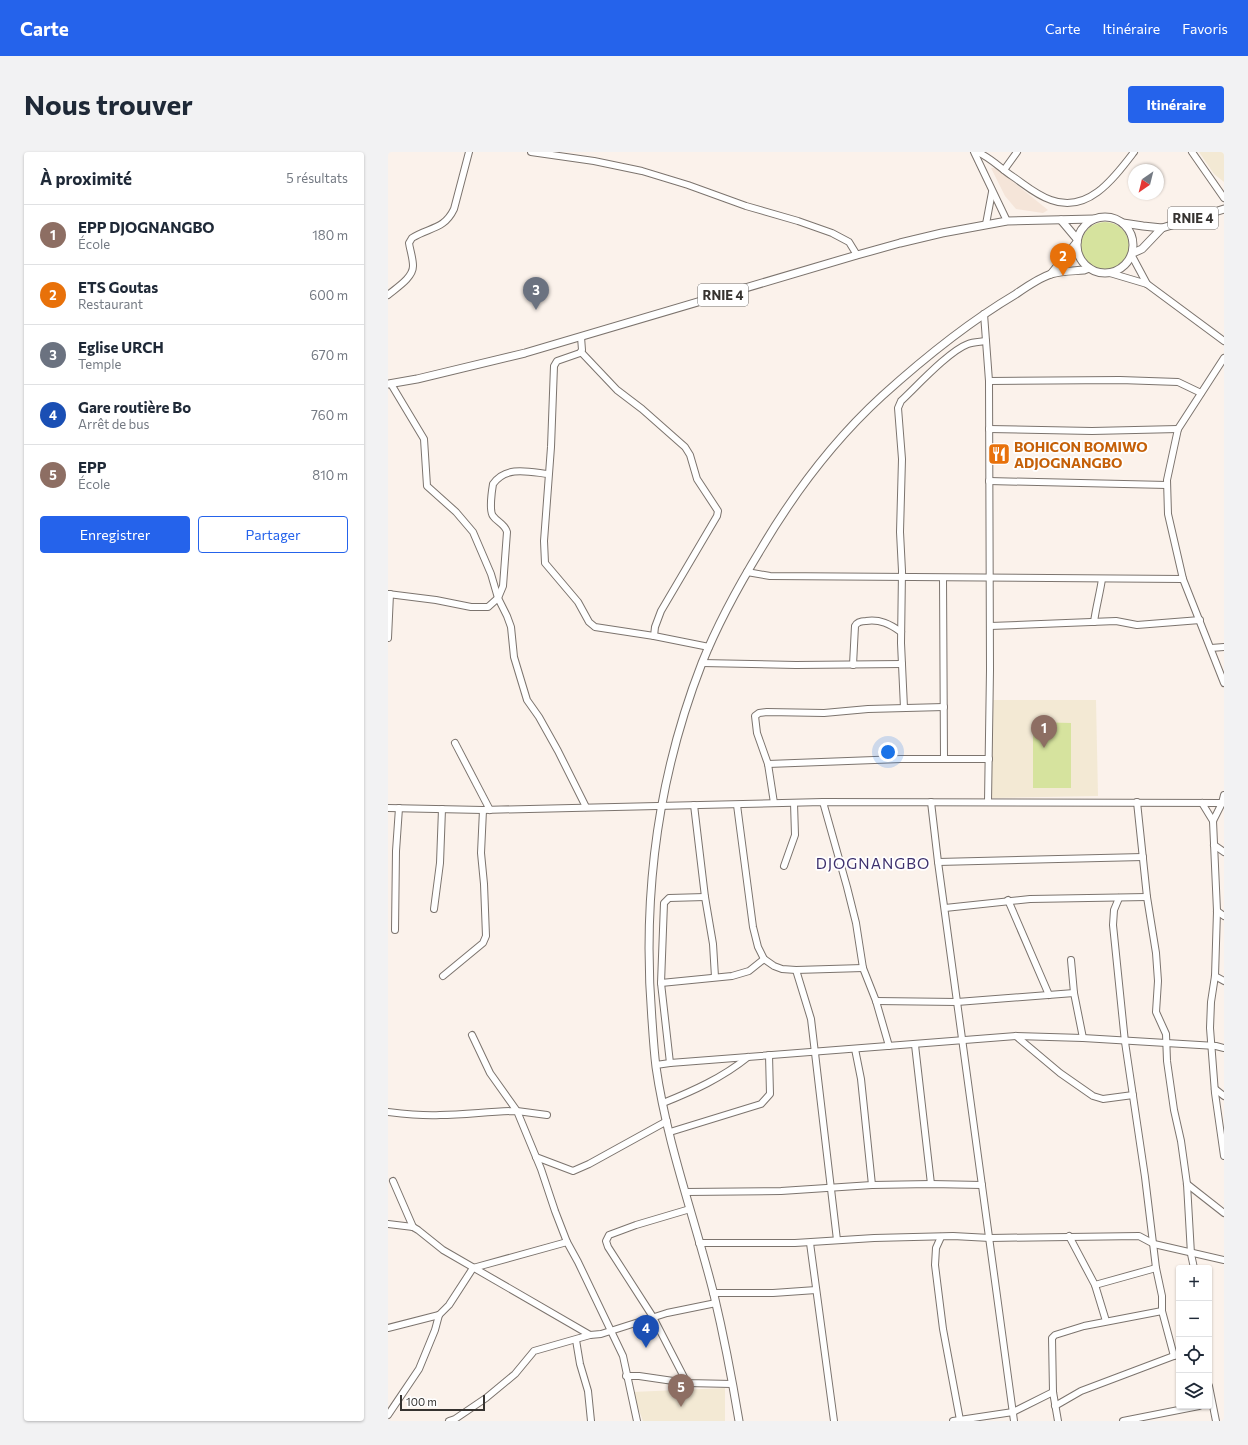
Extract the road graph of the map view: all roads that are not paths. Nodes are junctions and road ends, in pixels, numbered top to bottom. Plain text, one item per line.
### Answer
1 (469, 152) edge
2 (531, 152) edge
3 (975, 152) edge
4 (1017, 152) edge
5 (1134, 152) edge
6 (1192, 152) edge
7 (1004, 170) junction
8 (992, 192) junction
9 (1224, 198) edge
10 (1224, 209) edge
11 (1094, 219) junction
12 (1061, 220) junction
13 (1007, 221) junction
14 (1123, 223) junction
15 (986, 224) junction
16 (1162, 228) junction
17 (1077, 241) junction
18 (1132, 254) junction
19 (857, 255) junction
20 (1089, 268) junction
21 (1110, 273) junction
22 (1051, 274) junction
23 (1147, 284) junction
24 (388, 295) edge
25 (984, 314) junction
26 (581, 337) junction
27 (986, 341) junction
28 (1224, 341) edge
29 (581, 352) junction
30 (1224, 358) edge
31 (989, 381) junction
32 (390, 384) edge
33 (1201, 393) junction
34 (989, 429) junction
35 (1178, 429) junction
36 (548, 474) junction
37 (989, 481) junction
38 (1167, 485) junction
39 (747, 572) junction
40 (902, 578) junction
41 (943, 578) junction
42 (989, 578) junction
43 (1102, 578) junction
44 (1183, 579) junction
45 (389, 594) edge
46 (498, 598) junction
47 (1200, 620) junction
48 (1094, 622) junction
49 (990, 626) junction
50 (901, 632) junction
51 (654, 636) junction
52 (388, 638) edge
53 (709, 647) junction
54 (1224, 647) edge
55 (1211, 648) junction
56 (702, 663) junction
57 (902, 664) junction
58 (853, 665) junction
59 (1224, 683) edge
60 (944, 707) junction
61 (904, 708) junction
62 (455, 743) dead end
63 (944, 759) junction
64 (989, 759) junction
65 (768, 764) junction
66 (1224, 795) edge
67 (823, 802) junction
68 (931, 802) junction
69 (988, 802) junction
70 (1137, 802) junction
71 (774, 803) junction
72 (794, 803) junction
73 (1202, 803) junction
74 (1223, 803) edge
75 (694, 805) junction
76 (737, 805) junction
77 (661, 806) junction
78 (586, 807) junction
79 (388, 808) edge
80 (399, 808) junction
81 (442, 809) junction
82 (487, 810) junction
83 (1213, 821) junction
84 (1214, 844) junction
85 (1224, 852) edge
86 (1143, 857) junction
87 (938, 862) junction
88 (784, 866) dead end
89 (705, 897) junction
90 (1147, 897) junction
91 (1119, 898) junction
92 (1008, 900) junction
93 (945, 908) junction
94 (434, 909) dead end
95 (1217, 911) junction
96 (391, 912) edge
97 (1224, 916) edge
98 (395, 930) dead end
99 (764, 959) junction
100 (1071, 960) dead end
101 (863, 968) junction
102 (796, 970) junction
103 (443, 976) dead end
104 (1216, 976) junction
105 (715, 977) junction
106 (1224, 982) edge
107 (661, 983) junction
108 (1074, 993) junction
109 (1049, 995) junction
110 (876, 1001) junction
111 (957, 1002) junction
112 (472, 1035) dead end
113 (1016, 1036) junction
114 (1083, 1038) junction
115 (963, 1040) junction
116 (1126, 1042) junction
117 (1166, 1044) junction
118 (915, 1045) junction
119 (889, 1046) junction
120 (1211, 1046) junction
121 (1224, 1048) edge
122 (855, 1049) junction
123 (816, 1051) junction
124 (769, 1055) junction
125 (748, 1057) junction
126 (670, 1063) junction
127 (656, 1065) junction
128 (1215, 1089) junction
129 (1133, 1095) junction
130 (1224, 1096) edge
131 (663, 1103) junction
132 (517, 1111) junction
133 (388, 1112) edge
134 (547, 1115) dead end
135 (667, 1121) junction
136 (670, 1132) junction
137 (1224, 1156) edge
138 (536, 1157) junction
139 (393, 1181) dead end
140 (931, 1184) junction
141 (1187, 1184) junction
142 (872, 1185) junction
143 (982, 1185) junction
144 (832, 1188) junction
145 (686, 1192) junction
146 (690, 1209) junction
147 (1224, 1213) edge
148 (388, 1224) edge
149 (413, 1227) junction
150 (1069, 1236) junction
151 (941, 1237) junction
152 (990, 1238) junction
153 (837, 1240) junction
154 (567, 1242) junction
155 (700, 1243) junction
156 (810, 1243) junction
157 (1154, 1244) junction
158 (1192, 1254) junction
159 (1224, 1260) edge
160 (1194, 1265) edge
161 (473, 1268) junction
162 (1156, 1268) junction
163 (1095, 1285) junction
164 (816, 1290) junction
165 (713, 1293) junction
166 (716, 1303) junction
167 (1162, 1311) junction
168 (439, 1315) junction
169 (653, 1317) junction
170 (1106, 1321) junction
171 (388, 1328) edge
172 (611, 1331) junction
173 (590, 1335) junction
174 (576, 1340) junction
175 (1176, 1352) edge
176 (1176, 1355) edge
177 (626, 1376) junction
178 (687, 1382) junction
179 (732, 1384) junction
180 (1053, 1392) junction
181 (1055, 1406) junction
182 (1183, 1409) edge
183 (1212, 1409) edge
184 (1013, 1412) junction
185 (388, 1415) edge
186 (960, 1420) junction
187 (449, 1421) edge
188 (591, 1421) edge
189 (636, 1421) edge
190 (739, 1421) edge
191 (834, 1421) edge
192 (953, 1421) edge
193 (1014, 1421) edge
194 (1058, 1421) edge
195 (1123, 1421) edge
196 (1216, 1421) edge

1 - 24 street
2 - 19 street
3 - 7 street
3 - 8 street
4 - 7 street
5 - 7 street
6 - 9 street
8 - 13 street
8 - 15 street
10 - 16 main road, RNIE 4
11 - 12 main road, RNIE 4
11 - 14 main road, RNIE 4
11 - 17 main road
12 - 13 main road, RNIE 4
12 - 17 main road
13 - 15 main road, RNIE 4
14 - 16 main road, RNIE 4
14 - 18 main road
15 - 19 main road, RNIE 4
16 - 18 main road, RNIE 4
17 - 20 main road
17 - 22 main road
18 - 21 main road, RNIE 4
18 - 23 street
19 - 26 main road, RNIE 4
20 - 21 main road
20 - 22 main road
21 - 23 street
22 - 25 main road
23 - 28 street
25 - 27 street
25 - 39 main road
26 - 29 street
26 - 32 main road, RNIE 4
27 - 31 street
27 - 40 street
29 - 36 street
29 - 51 street
30 - 33 street
31 - 33 street
31 - 34 street
32 - 46 street
33 - 35 street
34 - 35 street
34 - 37 street
35 - 38 street
36 - 46 street
36 - 51 street
37 - 38 street
37 - 42 street
38 - 44 street
39 - 40 street
39 - 53 main road
40 - 41 street
40 - 50 street
41 - 42 street
41 - 60 street
42 - 43 street
42 - 49 street
43 - 44 street
43 - 48 street
44 - 47 street
45 - 46 street
45 - 52 street
46 - 78 street
47 - 48 street
47 - 55 street
48 - 49 street
49 - 64 street
50 - 57 street
50 - 58 street
51 - 53 street
53 - 56 main road
54 - 55 street
55 - 59 street
56 - 58 street
56 - 77 main road
57 - 58 street
57 - 61 street
60 - 61 street
60 - 63 street
61 - 65 street
62 - 82 street
63 - 64 street
63 - 65 street
64 - 69 street
65 - 71 street
66 - 74 street
67 - 68 street
67 - 72 street
67 - 101 street
68 - 69 street
68 - 87 street
69 - 70 street
70 - 73 street
70 - 86 street
71 - 72 street
71 - 76 street
72 - 88 street
73 - 74 street
73 - 83 street
74 - 83 street
75 - 76 street
75 - 77 street
75 - 89 street
76 - 99 street
77 - 78 street
77 - 127 main road
78 - 82 street
79 - 80 street
80 - 81 street
80 - 96 street
81 - 82 street
81 - 94 street
82 - 103 street
83 - 84 street
84 - 85 street
84 - 95 street
86 - 87 street
86 - 90 street
87 - 93 street
89 - 105 street
89 - 107 street
90 - 91 street
90 - 117 street
91 - 92 street
91 - 116 street
92 - 93 street
92 - 109 street
93 - 111 street
95 - 97 street
95 - 104 street
96 - 98 street
99 - 102 street
99 - 105 street
100 - 108 street
101 - 102 street
101 - 110 street
102 - 123 street
104 - 106 street
104 - 120 street
105 - 107 street
107 - 126 street
108 - 109 street
108 - 114 street
109 - 111 street
110 - 111 street
110 - 119 street
111 - 115 street
112 - 132 street
113 - 114 street
113 - 115 street
113 - 129 street
114 - 116 street
115 - 118 street
115 - 143 street
116 - 117 street
116 - 129 street
117 - 120 street
117 - 141 street
118 - 119 street
118 - 140 street
119 - 122 street
120 - 121 street
120 - 128 street
122 - 123 street
122 - 142 street
123 - 124 street
123 - 144 street
124 - 125 street
124 - 136 street
125 - 126 street
125 - 131 street
126 - 127 street
127 - 131 main road
128 - 130 street
128 - 137 street
129 - 157 street
131 - 135 main road
132 - 133 street
132 - 134 street
132 - 138 street
135 - 136 main road
135 - 138 street
136 - 145 main road
138 - 154 street
139 - 149 street
140 - 142 street
140 - 143 street
141 - 147 street
141 - 158 street
142 - 144 street
143 - 152 street
144 - 145 street
144 - 153 street
145 - 146 main road
146 - 155 main road
146 - 169 street
148 - 149 street
149 - 161 street
150 - 152 street
150 - 157 street
150 - 163 street
151 - 152 street
151 - 153 street
151 - 186 street
152 - 184 street
153 - 156 street
154 - 161 street
154 - 172 street
155 - 156 street
155 - 165 main road
156 - 164 street
157 - 158 street
157 - 162 street
158 - 159 street
158 - 160 street
161 - 168 street
161 - 173 street
162 - 163 street
162 - 167 street
163 - 170 street
164 - 165 street
164 - 191 street
165 - 166 main road
166 - 169 street
166 - 179 main road
167 - 170 street
167 - 175 street
168 - 171 street
168 - 185 street
169 - 172 street
169 - 178 street
170 - 180 street
172 - 173 street
172 - 177 street
173 - 174 street
174 - 187 street
174 - 188 street
176 - 181 street
177 - 178 street
177 - 189 street
178 - 179 street
179 - 190 main road
180 - 181 street
180 - 184 street
181 - 194 street
182 - 195 street
183 - 196 street
184 - 186 street
184 - 193 street
186 - 192 street

